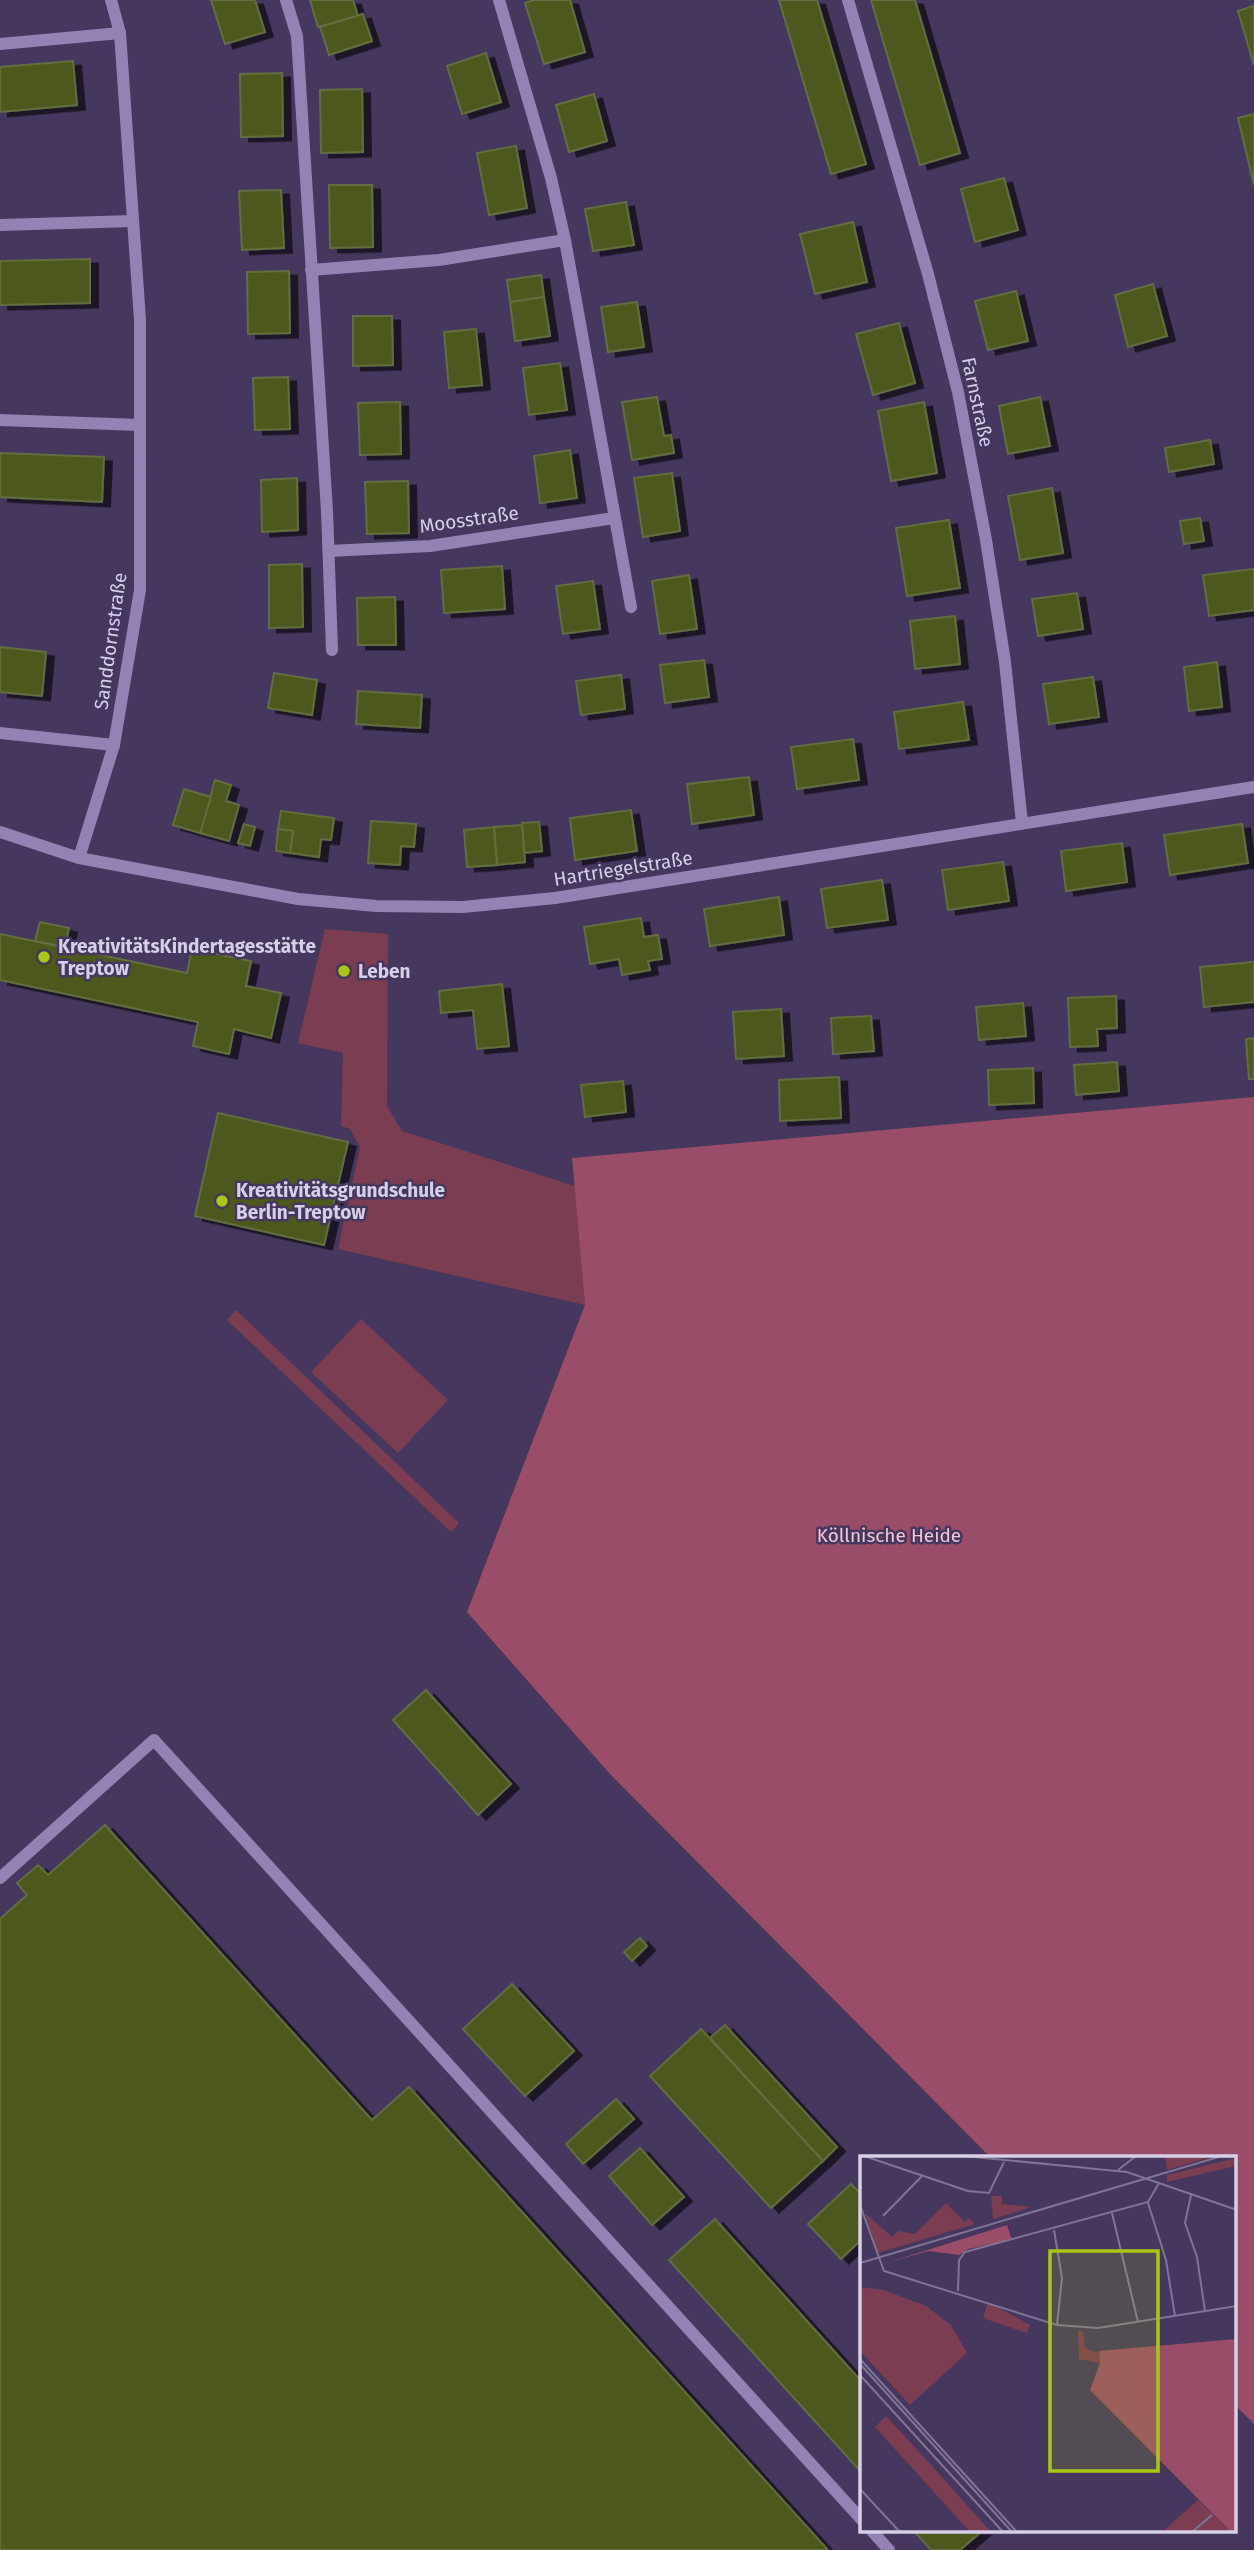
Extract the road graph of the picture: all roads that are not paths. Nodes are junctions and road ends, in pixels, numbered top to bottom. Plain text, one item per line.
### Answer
1 (111, 0) edge
2 (286, 0) edge
3 (499, 0) edge
4 (848, 0) edge
5 (120, 33) junction
6 (0, 44) edge
7 (133, 221) junction
8 (0, 225) edge
9 (565, 240) junction
10 (311, 270) junction
11 (0, 420) edge
12 (140, 425) junction
13 (614, 518) junction
14 (329, 551) junction
15 (631, 607) dead end
16 (332, 650) dead end
17 (0, 733) edge
18 (114, 744) junction
19 (1254, 787) edge
20 (1022, 823) junction
21 (0, 832) edge
22 (79, 858) junction
23 (0, 1878) edge
24 (860, 2518) edge
25 (873, 2532) edge
26 (890, 2550) edge

1 - 5 street, Sanddornstraße
2 - 10 street
3 - 9 street
4 - 20 street, Farnstraße
5 - 6 street
5 - 7 street, Sanddornstraße
7 - 8 street
7 - 12 street, Sanddornstraße
9 - 10 street
9 - 13 street
10 - 14 street
11 - 12 street
12 - 18 street, Sanddornstraße
13 - 14 street, Moosstraße
13 - 15 street
14 - 16 street
17 - 18 street
18 - 22 street, Sanddornstraße
19 - 20 street, Hartriegelstraße
20 - 22 street, Hartriegelstraße
21 - 22 street, Hartriegelstraße
23 - 24 street
25 - 26 street

